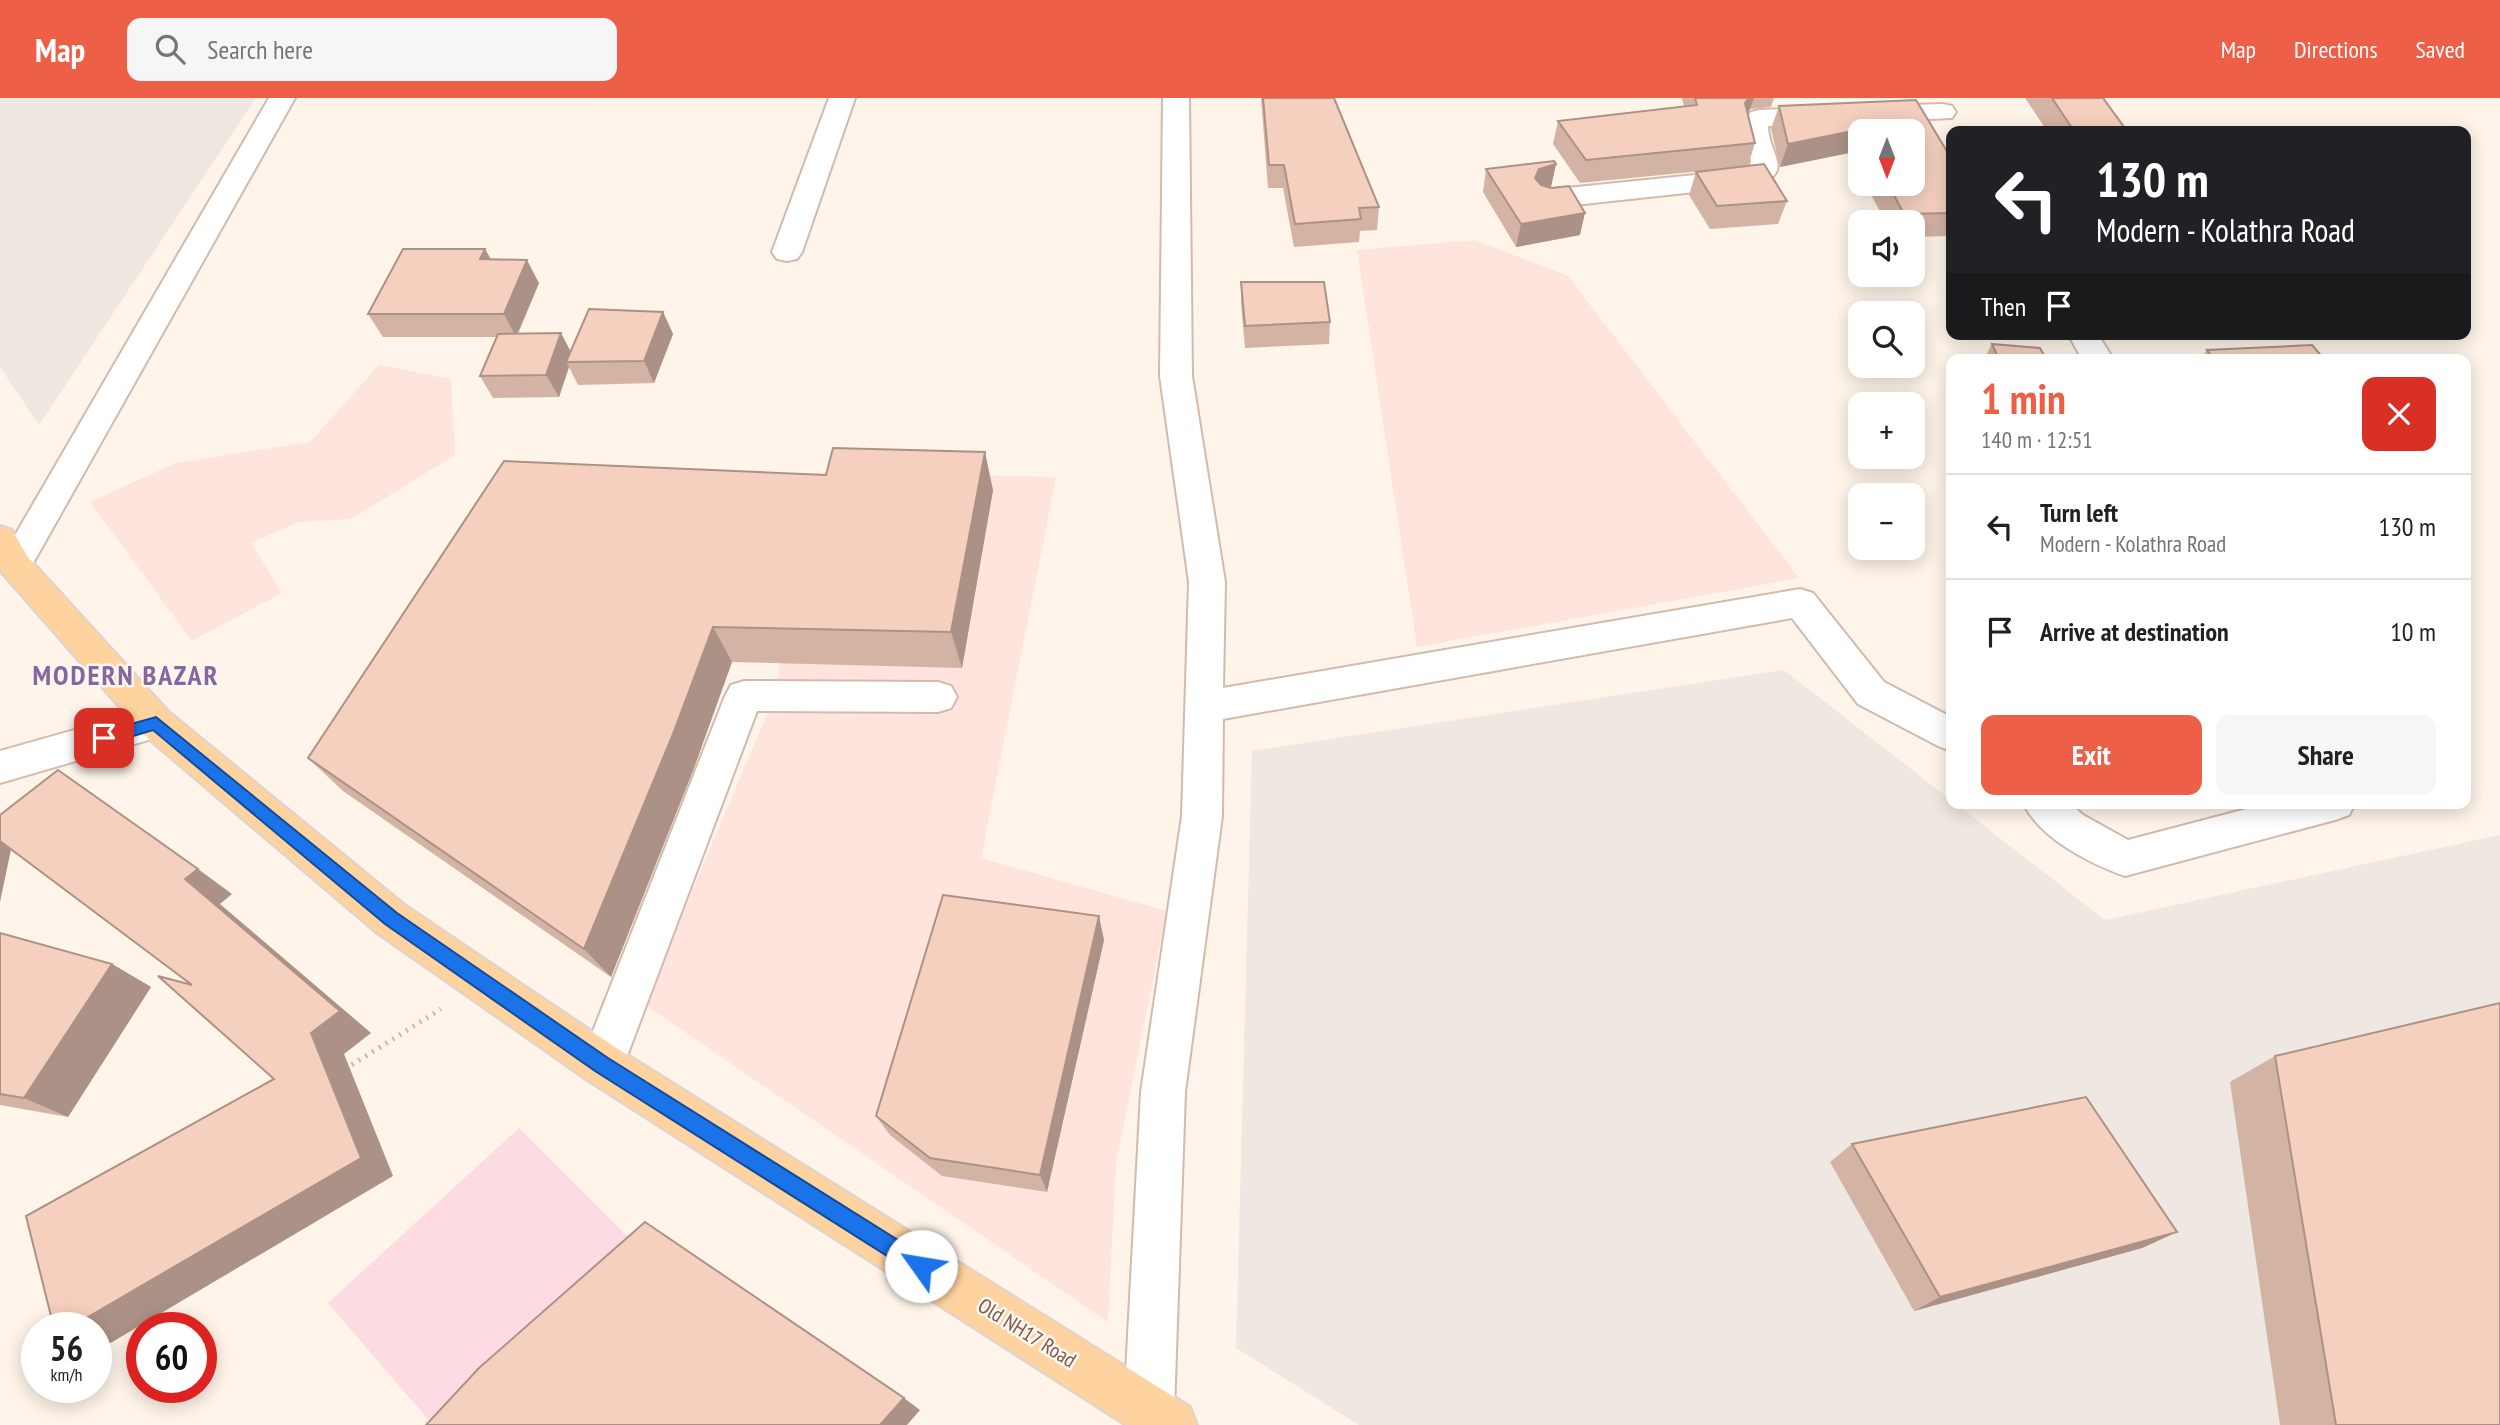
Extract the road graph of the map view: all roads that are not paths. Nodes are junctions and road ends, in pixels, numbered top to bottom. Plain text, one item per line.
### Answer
1 (282, 98) edge
2 (842, 98) edge
3 (1176, 98) edge
4 (1944, 114) edge
5 (1547, 199) edge
6 (787, 252) dead end
7 (8, 552) edge
8 (938, 697) dead end
9 (1204, 707) junction
10 (156, 723) junction
11 (1946, 732) edge
12 (0, 767) edge
13 (2050, 809) edge
14 (2312, 809) edge
15 (602, 1064) junction
16 (1161, 1417) edge

1 - 7 street
2 - 6 street
3 - 9 street
4 - 5 street
7 - 10 main road, Old NH17 Road
8 - 15 street
9 - 11 street
9 - 16 street
10 - 12 street
10 - 15 main road, Old NH17 Road
13 - 14 street
15 - 16 main road, Old NH17 Road

